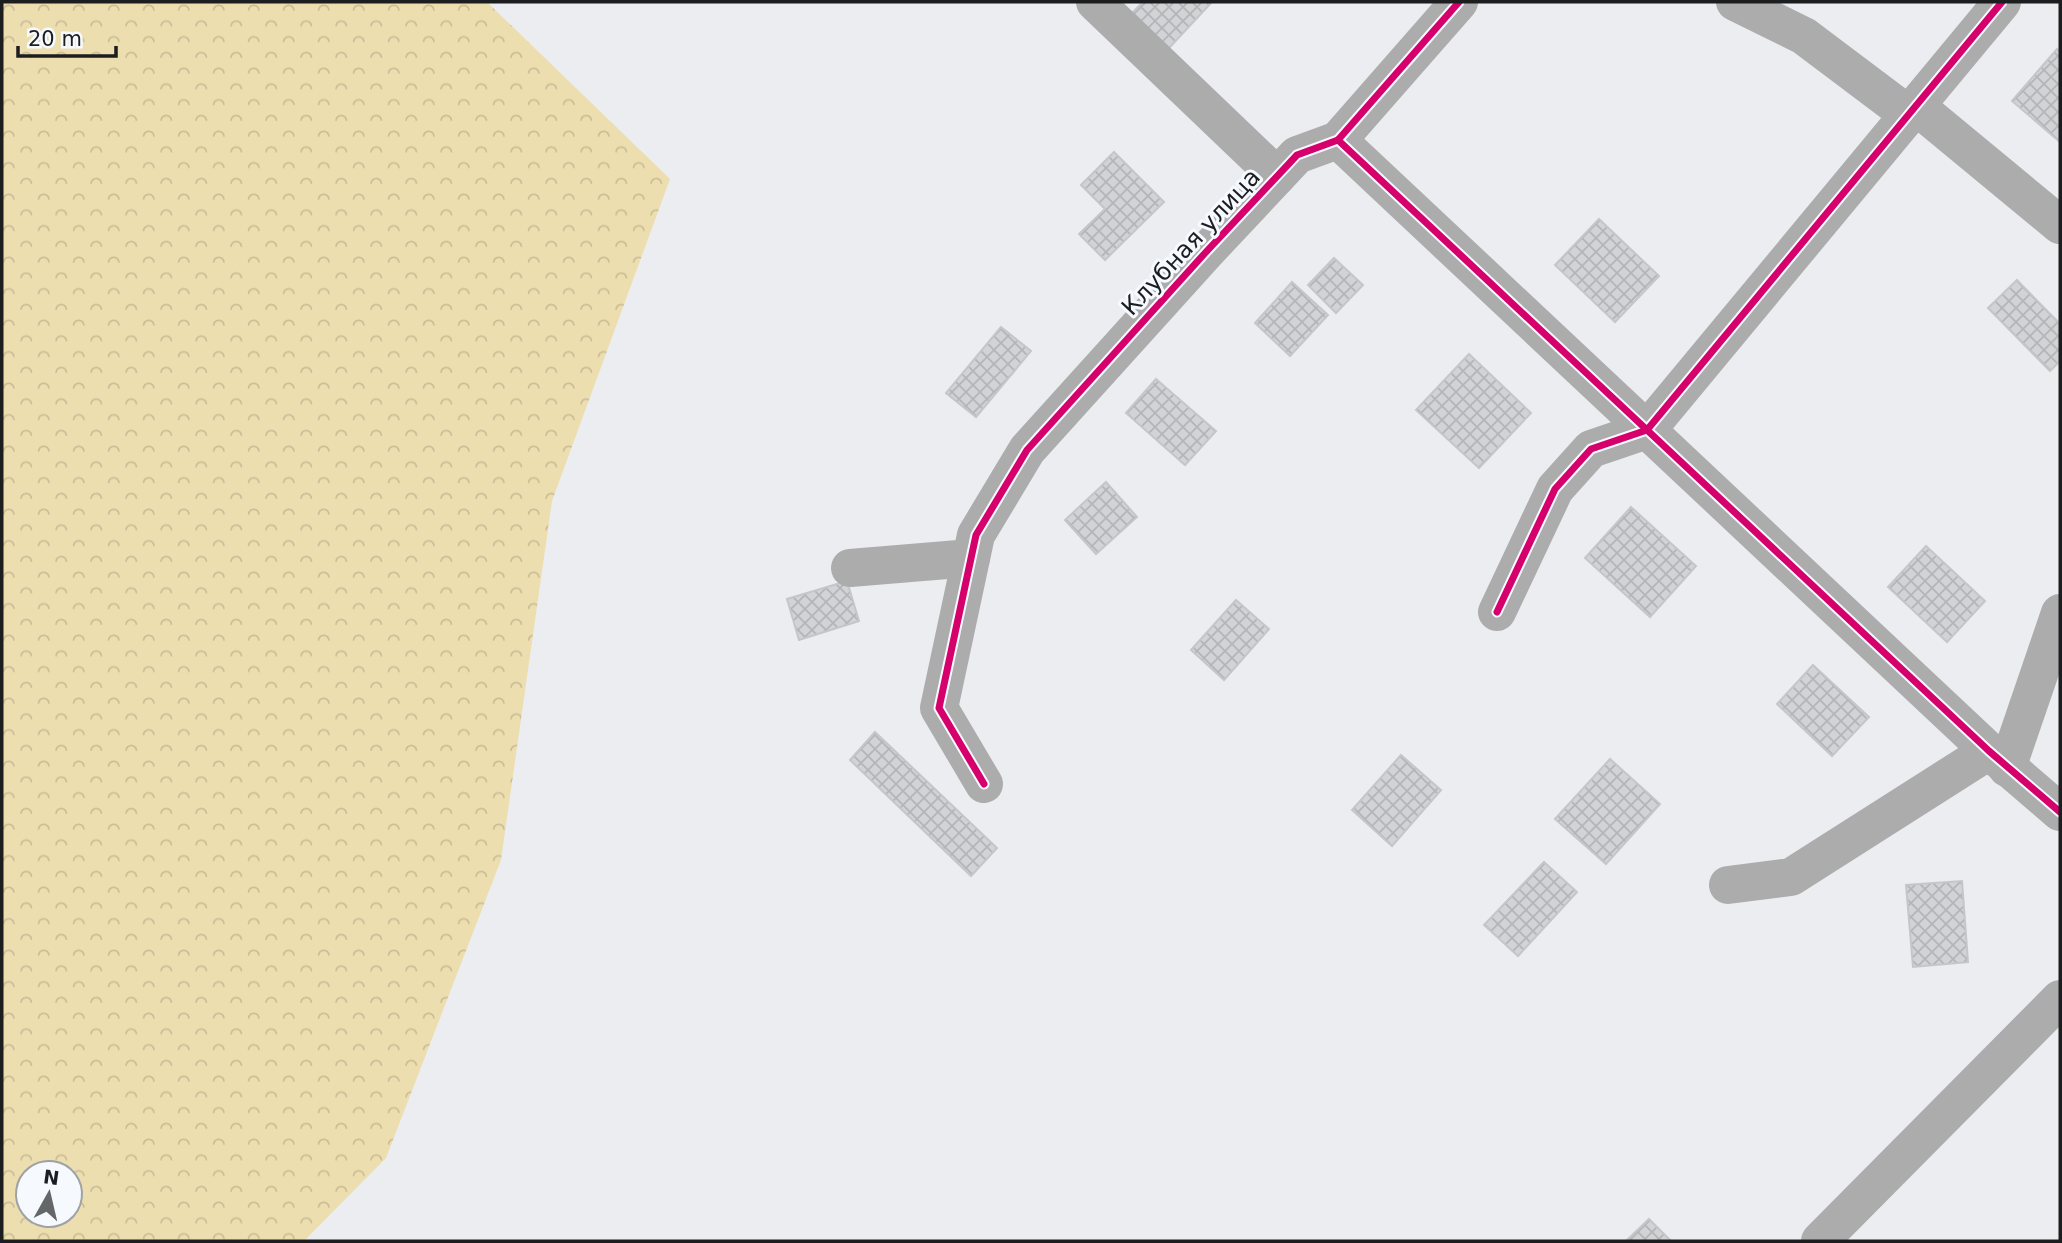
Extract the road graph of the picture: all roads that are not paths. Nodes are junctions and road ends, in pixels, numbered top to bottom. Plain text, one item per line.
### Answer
1 (1095, 2) edge
2 (1459, 2) edge
3 (1735, 2) edge
4 (2002, 2) edge
5 (1912, 110) junction
6 (1338, 140) junction
7 (1277, 176) junction
8 (2060, 225) edge
9 (1647, 430) junction
10 (973, 546) junction
11 (850, 568) dead end
12 (1497, 612) dead end
13 (2060, 613) edge
14 (1998, 759) junction
15 (984, 783) dead end
16 (2060, 812) edge
17 (1728, 885) dead end
18 (2060, 999) edge
19 (1820, 1241) edge

1 - 7 street
2 - 6 street, Клубная улица
3 - 5 street
4 - 5 street
5 - 8 street
5 - 9 street
6 - 7 street, Клубная улица
6 - 9 street
7 - 10 street, Клубная улица
9 - 12 street
9 - 14 street
10 - 11 street
10 - 15 street, Клубная улица
13 - 14 street
14 - 16 street
14 - 17 street
18 - 19 street

